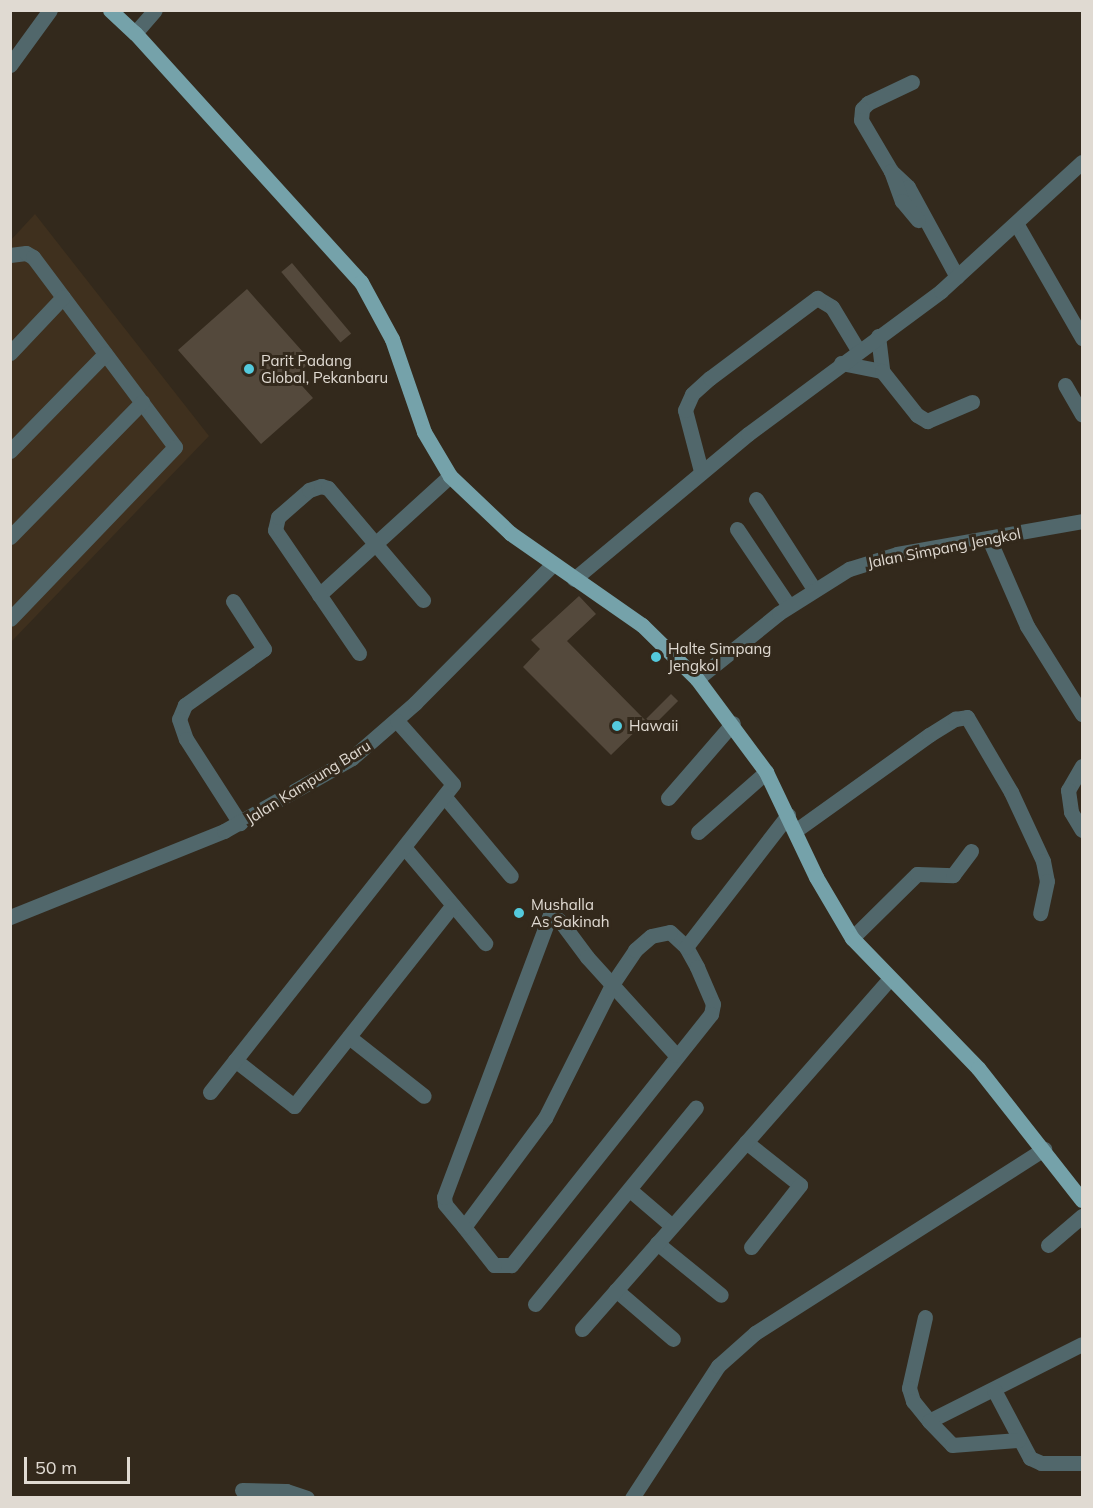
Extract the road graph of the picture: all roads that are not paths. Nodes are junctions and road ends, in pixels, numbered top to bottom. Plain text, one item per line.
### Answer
1 (50, 10) edge
2 (110, 10) edge
3 (155, 10) edge
4 (135, 33) junction
5 (10, 65) edge
6 (912, 82) dead end
7 (1083, 162) edge
8 (1016, 223) junction
9 (11, 252) edge
10 (957, 277) junction
11 (63, 297) junction
12 (878, 336) junction
13 (1083, 338) edge
14 (858, 351) junction
15 (10, 353) edge
16 (105, 354) junction
17 (841, 363) junction
18 (882, 371) junction
19 (1065, 385) dead end
20 (142, 402) junction
21 (972, 402) dead end
22 (1083, 415) edge
23 (10, 450) edge
24 (701, 471) junction
25 (450, 476) junction
26 (756, 499) dead end
27 (1083, 522) edge
28 (737, 529) dead end
29 (10, 537) edge
30 (989, 539) junction
31 (378, 544) junction
32 (552, 565) junction
33 (574, 579) junction
34 (814, 590) junction
35 (319, 595) junction
36 (423, 600) dead end
37 (233, 601) dead end
38 (789, 606) junction
39 (10, 619) edge
40 (359, 653) dead end
41 (698, 679) junction
42 (1083, 714) edge
43 (397, 721) junction
44 (733, 723) junction
45 (1083, 766) edge
46 (766, 772) junction
47 (444, 796) junction
48 (668, 798) dead end
49 (788, 815) junction
50 (240, 823) junction
51 (1083, 830) edge
52 (795, 831) junction
53 (698, 832) dead end
54 (404, 847) junction
55 (971, 851) dead end
56 (511, 876) dead end
57 (453, 905) junction
58 (1040, 913) dead end
59 (10, 917) edge
60 (852, 938) junction
61 (485, 943) dead end
62 (686, 947) junction
63 (890, 979) junction
64 (613, 983) junction
65 (349, 1037) junction
66 (676, 1055) junction
67 (235, 1060) junction
68 (210, 1092) dead end
69 (424, 1096) dead end
70 (696, 1107) dead end
71 (746, 1142) junction
72 (1044, 1149) junction
73 (630, 1190) junction
74 (1083, 1200) edge
75 (1083, 1216) edge
76 (672, 1226) junction
77 (464, 1227) junction
78 (657, 1243) junction
79 (1048, 1245) dead end
80 (751, 1247) dead end
81 (616, 1290) junction
82 (721, 1295) dead end
83 (536, 1304) dead end
84 (924, 1317) dead end
85 (582, 1329) dead end
86 (673, 1339) dead end
87 (1083, 1344) edge
88 (994, 1390) junction
89 (930, 1421) junction
90 (1019, 1440) junction
91 (1083, 1463) edge
92 (242, 1490) dead end
93 (308, 1497) edge
94 (632, 1497) edge

1 - 5 street
2 - 4 main road
3 - 4 street
4 - 25 main road
6 - 10 street
7 - 8 street
8 - 10 street
8 - 13 street
9 - 11 street
10 - 12 street
11 - 15 street
11 - 16 street
12 - 14 street
12 - 18 street
14 - 17 street
14 - 24 street
16 - 20 street
16 - 23 street
17 - 18 street
17 - 24 street
18 - 21 street
19 - 22 street
20 - 29 street
20 - 39 street
24 - 33 street
25 - 31 street
25 - 32 main road
26 - 34 street
27 - 30 street, Jalan Simpang Jengkol
28 - 38 street
30 - 34 street, Jalan Simpang Jengkol
30 - 42 street
31 - 35 street
31 - 35 street
31 - 36 street
32 - 33 main road
32 - 43 street, Jalan Kampung Baru
33 - 41 main road
34 - 38 street, Jalan Simpang Jengkol
35 - 40 street
37 - 50 street
38 - 41 street, Jalan Simpang Jengkol
41 - 44 main road
43 - 47 street
43 - 50 street, Jalan Kampung Baru
44 - 46 main road
44 - 48 street
45 - 51 street
46 - 49 main road
46 - 53 street
47 - 54 street
47 - 56 street
49 - 52 main road
49 - 62 street
50 - 59 street, Jalan Kampung Baru
52 - 58 street
52 - 60 main road
54 - 57 street
54 - 67 street
55 - 60 street
57 - 61 street
57 - 65 street
60 - 63 main road
62 - 64 street
62 - 66 street
63 - 71 street
63 - 72 main road
64 - 66 street
64 - 77 street
64 - 77 street
65 - 67 street
65 - 69 street
66 - 77 street
67 - 68 street
70 - 73 street
71 - 76 street
71 - 80 street
72 - 74 main road
72 - 94 street
73 - 76 street
73 - 83 street
75 - 79 street
76 - 78 street
78 - 81 street
78 - 82 street
81 - 85 street
81 - 86 street
84 - 89 street
87 - 88 street
88 - 89 street
88 - 90 street
89 - 90 street
90 - 91 street
92 - 93 street

